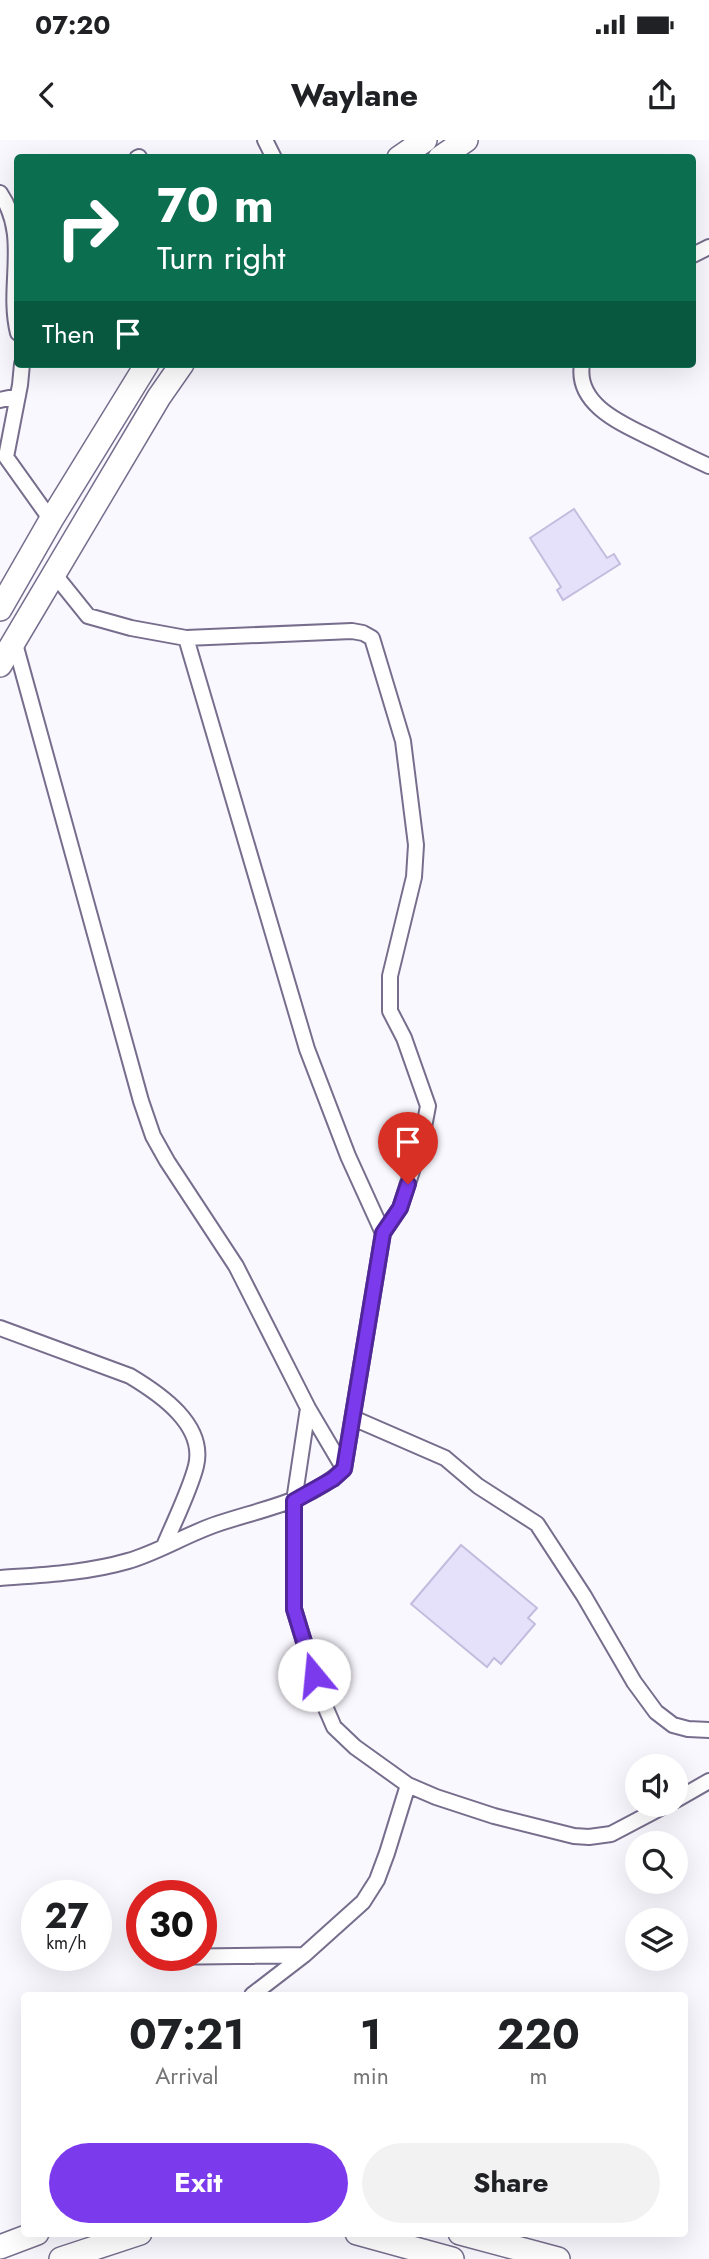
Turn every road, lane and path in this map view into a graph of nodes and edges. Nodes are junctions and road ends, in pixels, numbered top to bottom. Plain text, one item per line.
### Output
1 (425, 140) edge
2 (466, 140) edge
3 (405, 154) edge
4 (446, 154) edge
5 (8, 199) edge
6 (14, 222) edge
7 (14, 270) edge
8 (6, 316) edge
9 (22, 368) edge
10 (145, 368) edge
11 (179, 368) edge
12 (582, 368) edge
13 (18, 396) junction
14 (0, 400) edge
15 (3, 458) edge
16 (709, 466) edge
17 (51, 520) junction
18 (55, 575) junction
19 (0, 609) edge
20 (186, 638) junction
21 (14, 640) junction
22 (0, 665) edge
23 (383, 1233) junction
24 (0, 1328) edge
25 (308, 1408) junction
26 (353, 1418) junction
27 (344, 1469) junction
28 (294, 1501) junction
29 (164, 1546) junction
30 (0, 1578) edge
31 (709, 1730) edge
32 (709, 1781) edge
33 (408, 1785) junction
34 (688, 1793) edge
35 (643, 1817) edge
36 (303, 1955) junction
37 (217, 1956) edge
38 (256, 1992) edge
39 (26, 2237) edge
40 (128, 2237) edge
41 (372, 2237) edge
42 (475, 2237) edge
43 (0, 2247) edge
44 (61, 2259) edge
45 (452, 2259) edge
46 (558, 2259) edge

1 - 3 main road
2 - 4 main road
5 - 6 street
7 - 8 street
9 - 13 street
10 - 17 main road
11 - 18 main road
12 - 16 street
13 - 14 street
13 - 15 street
15 - 17 street
17 - 19 main road
18 - 20 street
18 - 21 main road
20 - 23 street
20 - 23 street
21 - 22 main road
21 - 25 street
23 - 26 street
24 - 29 street
25 - 27 street
25 - 28 street
26 - 27 street
26 - 31 street
27 - 28 street
28 - 29 street
28 - 33 street
29 - 30 street
32 - 34 street
33 - 35 street
33 - 36 street
36 - 37 street
36 - 38 street
39 - 43 main road
40 - 44 main road
41 - 45 main road
42 - 46 main road

